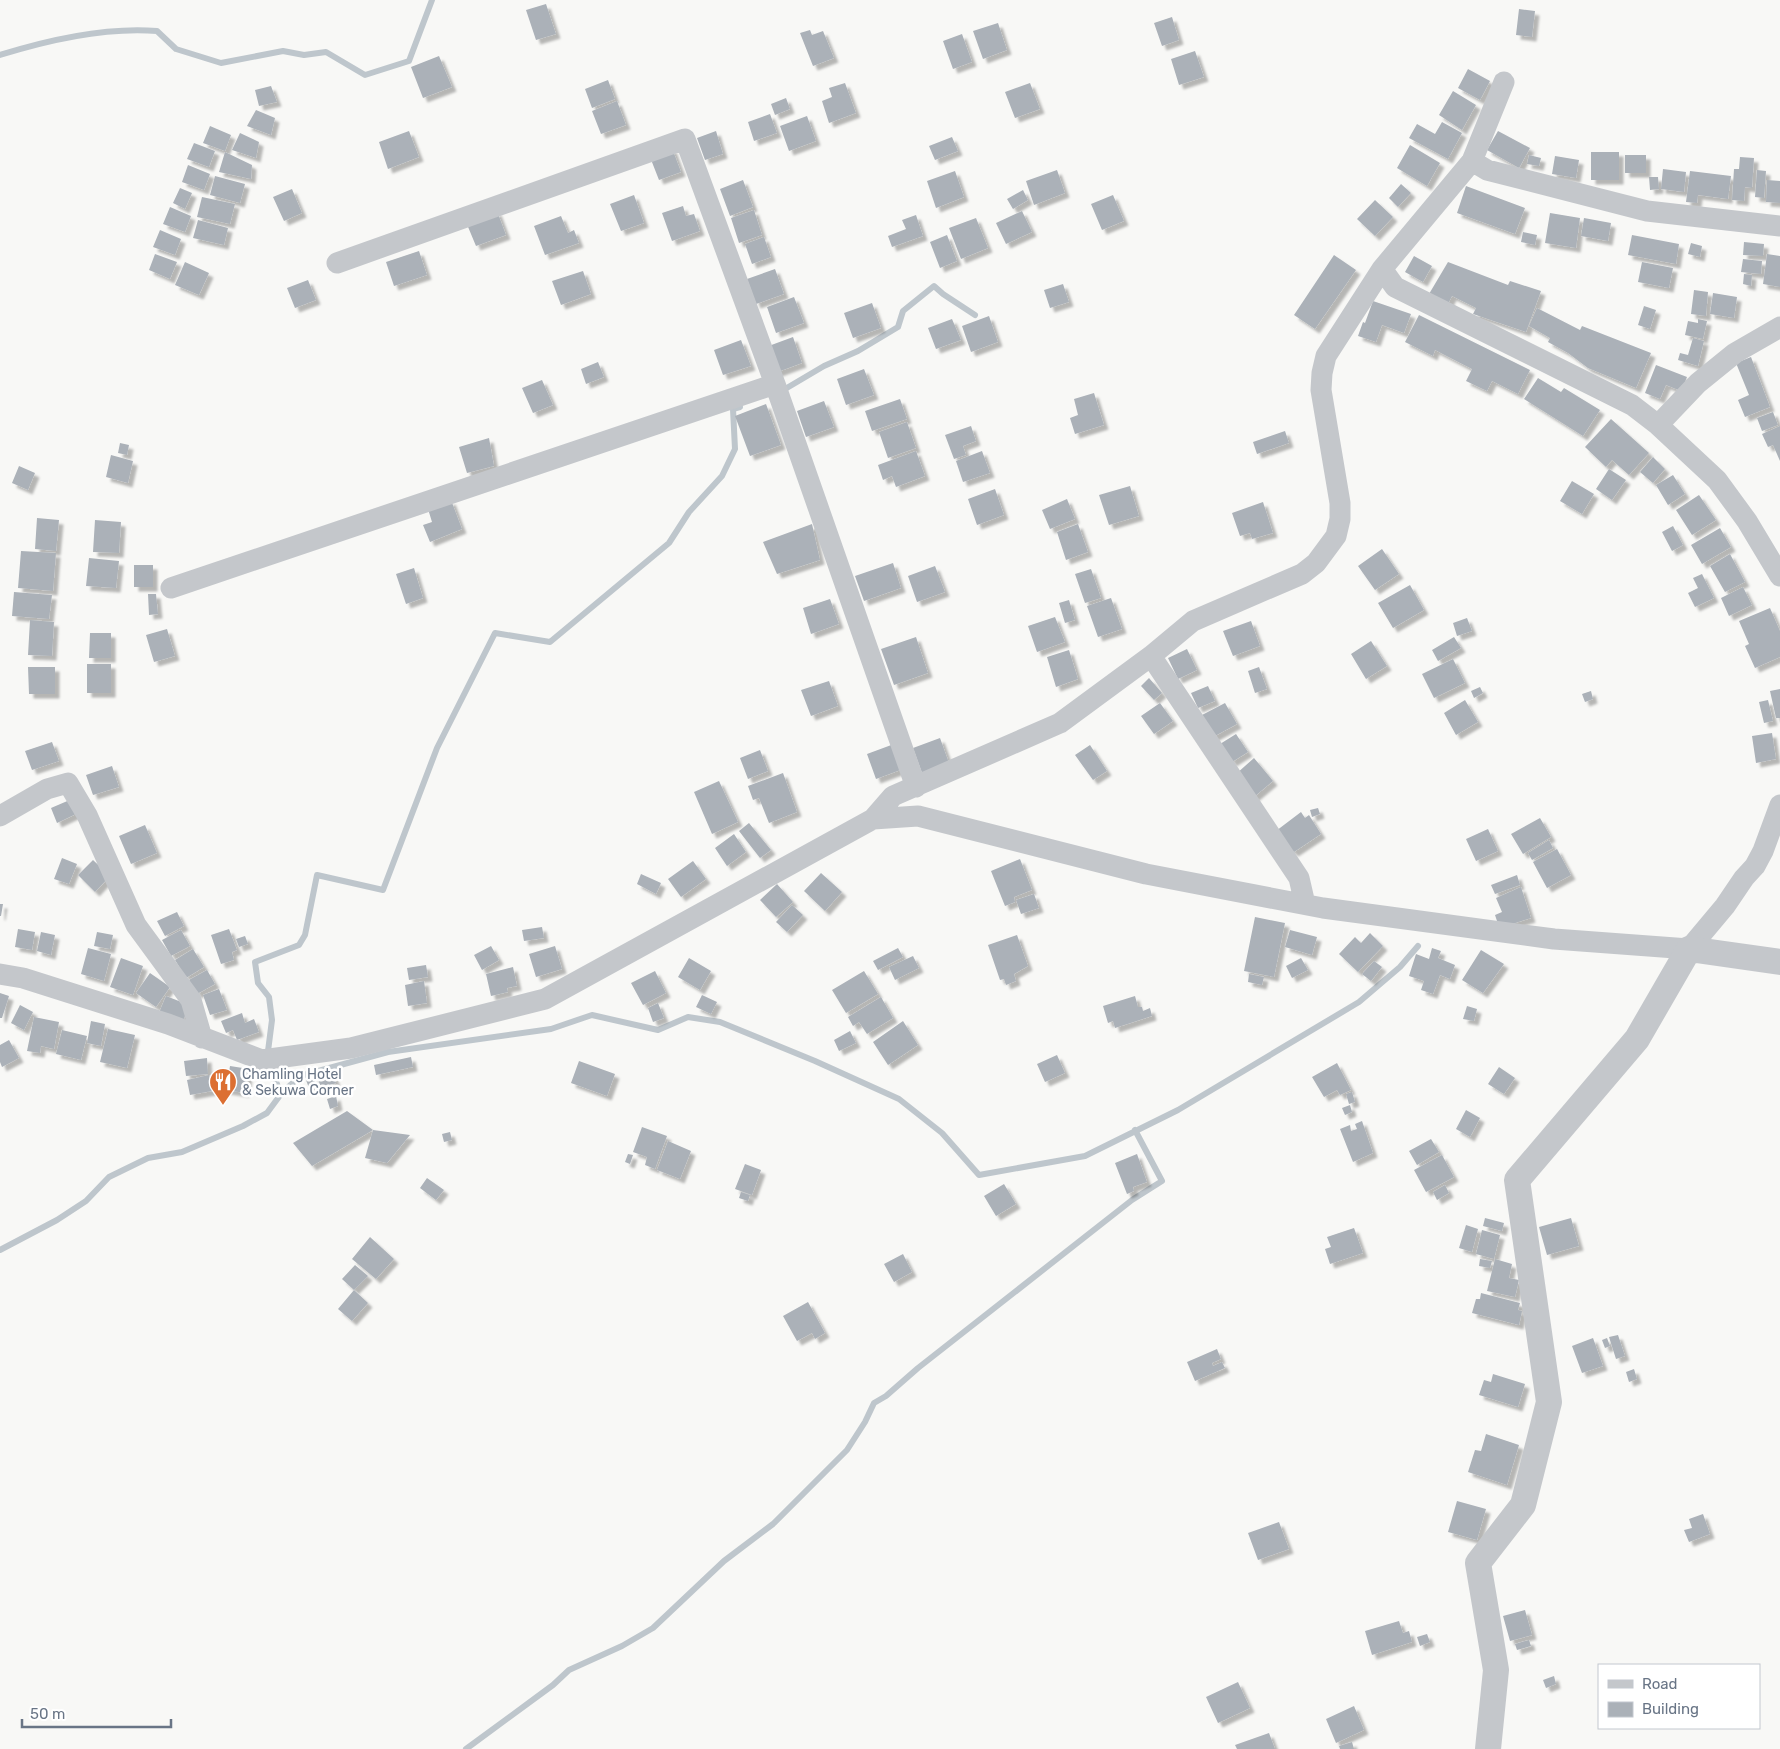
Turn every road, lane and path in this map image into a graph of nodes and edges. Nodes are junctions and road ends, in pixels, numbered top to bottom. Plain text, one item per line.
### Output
1 (1504, 82) dead end
2 (1472, 161) junction
3 (1780, 226) edge
4 (337, 263) dead end
5 (1382, 269) junction
6 (1780, 327) edge
7 (775, 384) junction
8 (1658, 425) junction
9 (1780, 576) edge
10 (171, 588) dead end
11 (1151, 656) junction
12 (916, 787) junction
13 (1780, 805) edge
14 (0, 816) edge
15 (873, 819) junction
16 (1305, 904) junction
17 (1688, 949) junction
18 (1780, 962) edge
19 (0, 974) edge
20 (202, 1038) junction
21 (1488, 1749) edge

1 - 2 street
2 - 3 street
2 - 5 street
4 - 7 street
5 - 8 street
5 - 11 street
6 - 8 street
7 - 10 street
7 - 12 street
8 - 9 street
11 - 12 street
11 - 16 street
12 - 15 street
13 - 17 street
14 - 20 street
15 - 16 street
15 - 20 street
16 - 17 street
17 - 18 street
17 - 21 street
19 - 20 street

